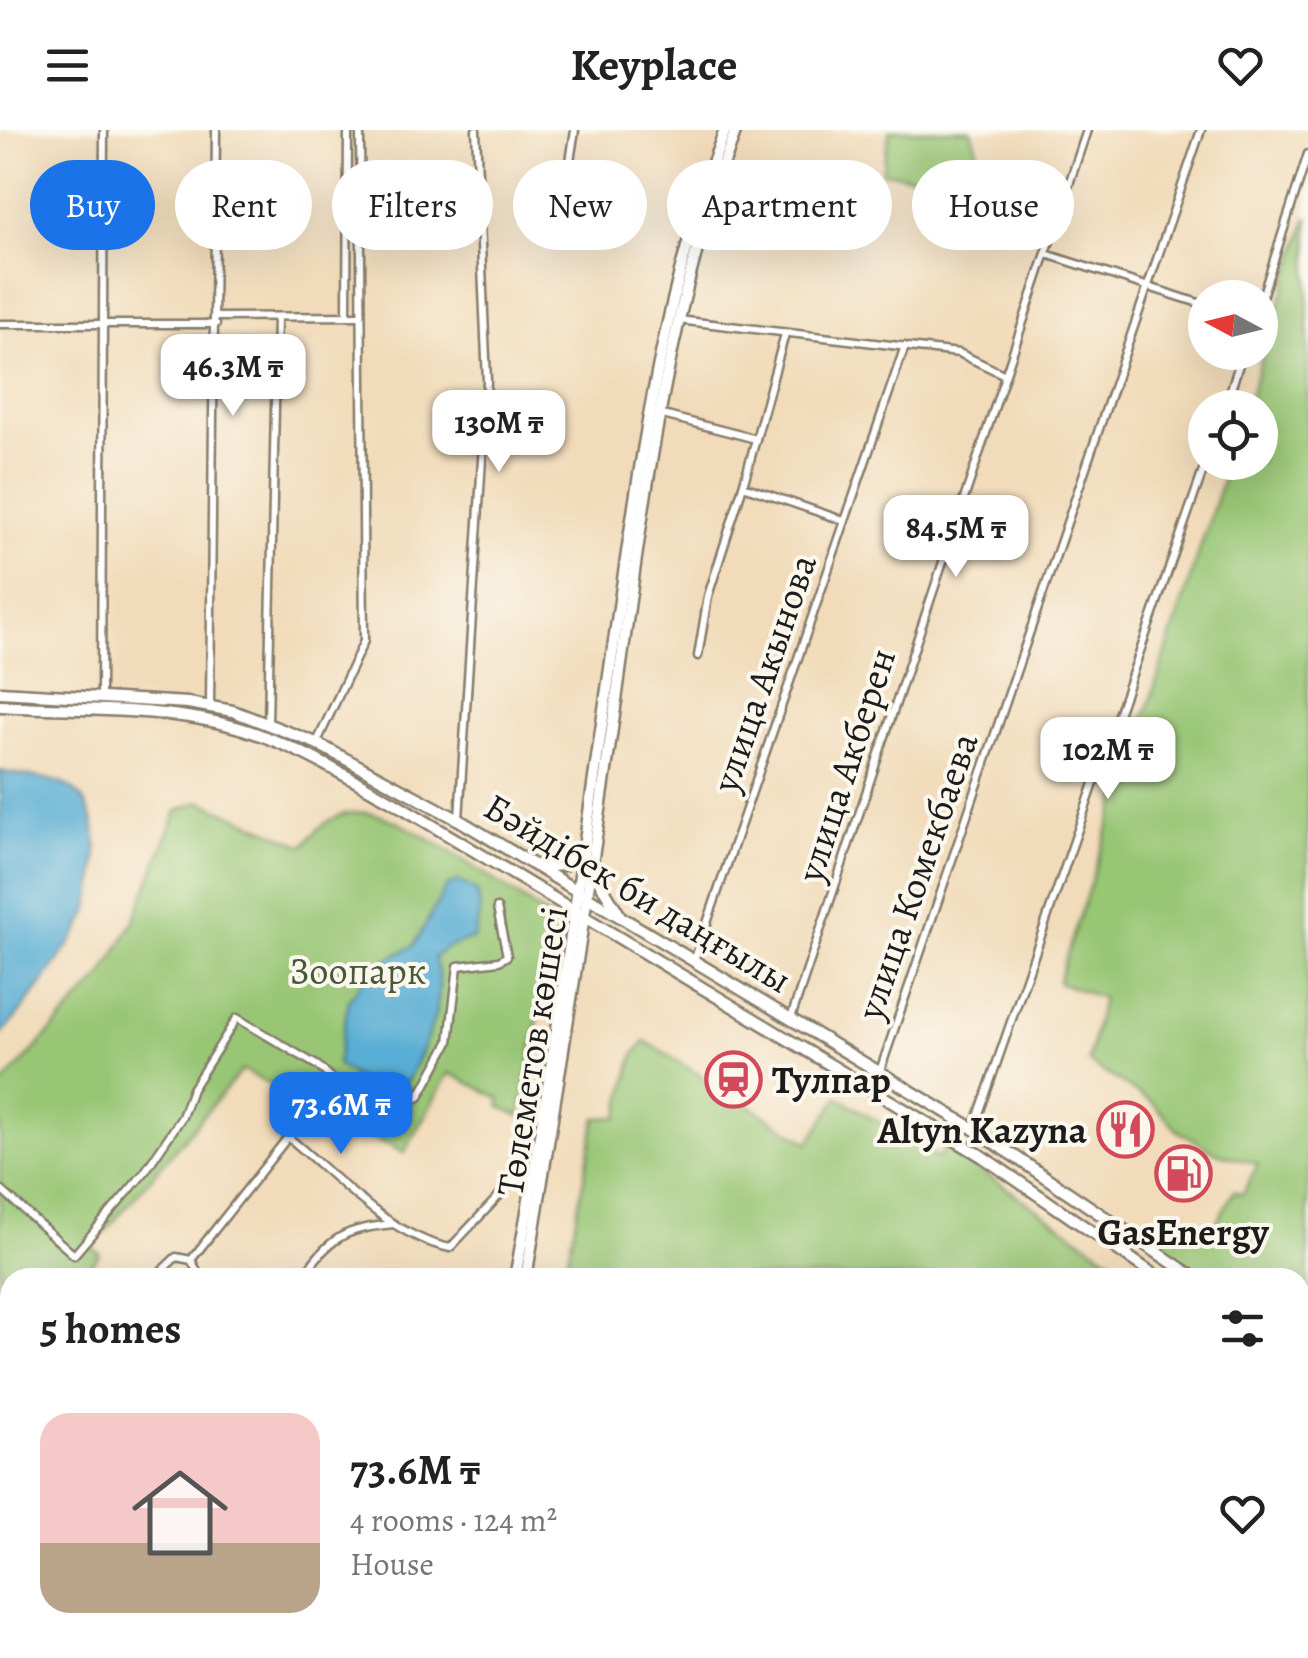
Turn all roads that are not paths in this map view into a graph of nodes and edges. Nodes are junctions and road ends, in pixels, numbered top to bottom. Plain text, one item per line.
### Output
1 (104, 130) edge
2 (216, 130) edge
3 (348, 130) edge
4 (360, 130) edge
5 (476, 130) edge
6 (574, 130) edge
7 (725, 130) edge
8 (736, 130) edge
9 (1087, 130) edge
10 (1201, 130) edge
11 (1308, 154) edge
12 (570, 160) edge
13 (1046, 254) junction
14 (1267, 280) edge
15 (1148, 286) junction
16 (1188, 299) edge
17 (346, 316) junction
18 (361, 316) junction
19 (277, 317) junction
20 (677, 320) junction
21 (216, 321) junction
22 (0, 324) edge
23 (101, 326) junction
24 (785, 334) junction
25 (905, 346) junction
26 (1005, 375) junction
27 (658, 414) junction
28 (756, 439) junction
29 (1200, 480) edge
30 (743, 486) junction
31 (845, 520) junction
32 (698, 656) dead end
33 (0, 692) edge
34 (101, 696) junction
35 (0, 706) edge
36 (210, 708) junction
37 (268, 723) junction
38 (316, 743) junction
39 (459, 820) junction
40 (584, 846) junction
41 (537, 867) junction
42 (592, 869) junction
43 (582, 895) junction
44 (497, 908) dead end
45 (579, 915) junction
46 (622, 919) junction
47 (694, 961) junction
48 (748, 994) junction
49 (740, 1010) junction
50 (790, 1020) junction
51 (880, 1072) junction
52 (974, 1129) junction
53 (535, 1173) junction
54 (0, 1189) edge
55 (395, 1224) junction
56 (191, 1260) junction
57 (162, 1268) edge
58 (195, 1268) edge
59 (310, 1268) edge
60 (517, 1268) edge
61 (527, 1268) edge
62 (1145, 1268) edge
63 (1180, 1268) edge

1 - 23 street
2 - 21 street
3 - 17 street
4 - 18 street
5 - 39 street
6 - 12 street
7 - 40 main road, Төлеметов көшесі
8 - 20 main road, Төлеметов көшесі
9 - 13 street, улица Акберен
10 - 15 street, улица Комекбаева
11 - 14 street
13 - 15 street
13 - 26 street, улица Акберен
15 - 16 street
15 - 51 street, улица Комекбаева
17 - 18 street
17 - 19 street
18 - 38 street
19 - 21 street
19 - 37 street
20 - 24 street
20 - 27 main road, Төлеметов көшесі
21 - 23 street
21 - 36 street
22 - 23 street
23 - 34 street
24 - 25 street
24 - 28 street
25 - 26 street
25 - 31 street, улица Акынова
26 - 50 street, улица Акберен
27 - 28 street
27 - 42 main road, Төлеметов көшесі
28 - 30 street
29 - 52 street
30 - 31 street
30 - 32 street
31 - 47 street, улица Акынова
33 - 34 main road, Бәйдібек би даңғылы
34 - 36 main road, Бәйдібек би даңғылы
35 - 45 main road, Бәйдібек би даңғылы
36 - 37 main road, Бәйдібек би даңғылы
37 - 38 main road, Бәйдібек би даңғылы
38 - 39 main road, Бәйдібек би даңғылы
39 - 41 main road, Бәйдібек би даңғылы
40 - 41 main road
40 - 43 main road, Төлеметов көшесі
41 - 43 main road, Бәйдібек би даңғылы
42 - 43 main road, Төлеметов көшесі
42 - 46 main road
43 - 45 main road, Төлеметов көшесі
43 - 46 main road, Бәйдібек би даңғылы
44 - 54 street
45 - 49 main road, Бәйдібек би даңғылы
45 - 53 main road, Төлеметов көшесі
45 - 61 main road, Төлеметов көшесі
46 - 47 main road, Бәйдібек би даңғылы
47 - 48 main road, Бәйдібек би даңғылы
48 - 49 main road
48 - 50 main road, Бәйдібек би даңғылы
49 - 62 main road, Бәйдібек би даңғылы
50 - 51 main road, Бәйдібек би даңғылы
51 - 52 main road, Бәйдібек би даңғылы
52 - 63 main road, Бәйдібек би даңғылы
53 - 55 street
53 - 60 main road, Төлеметов көшесі
55 - 56 street
55 - 59 street
56 - 57 street
56 - 58 street

